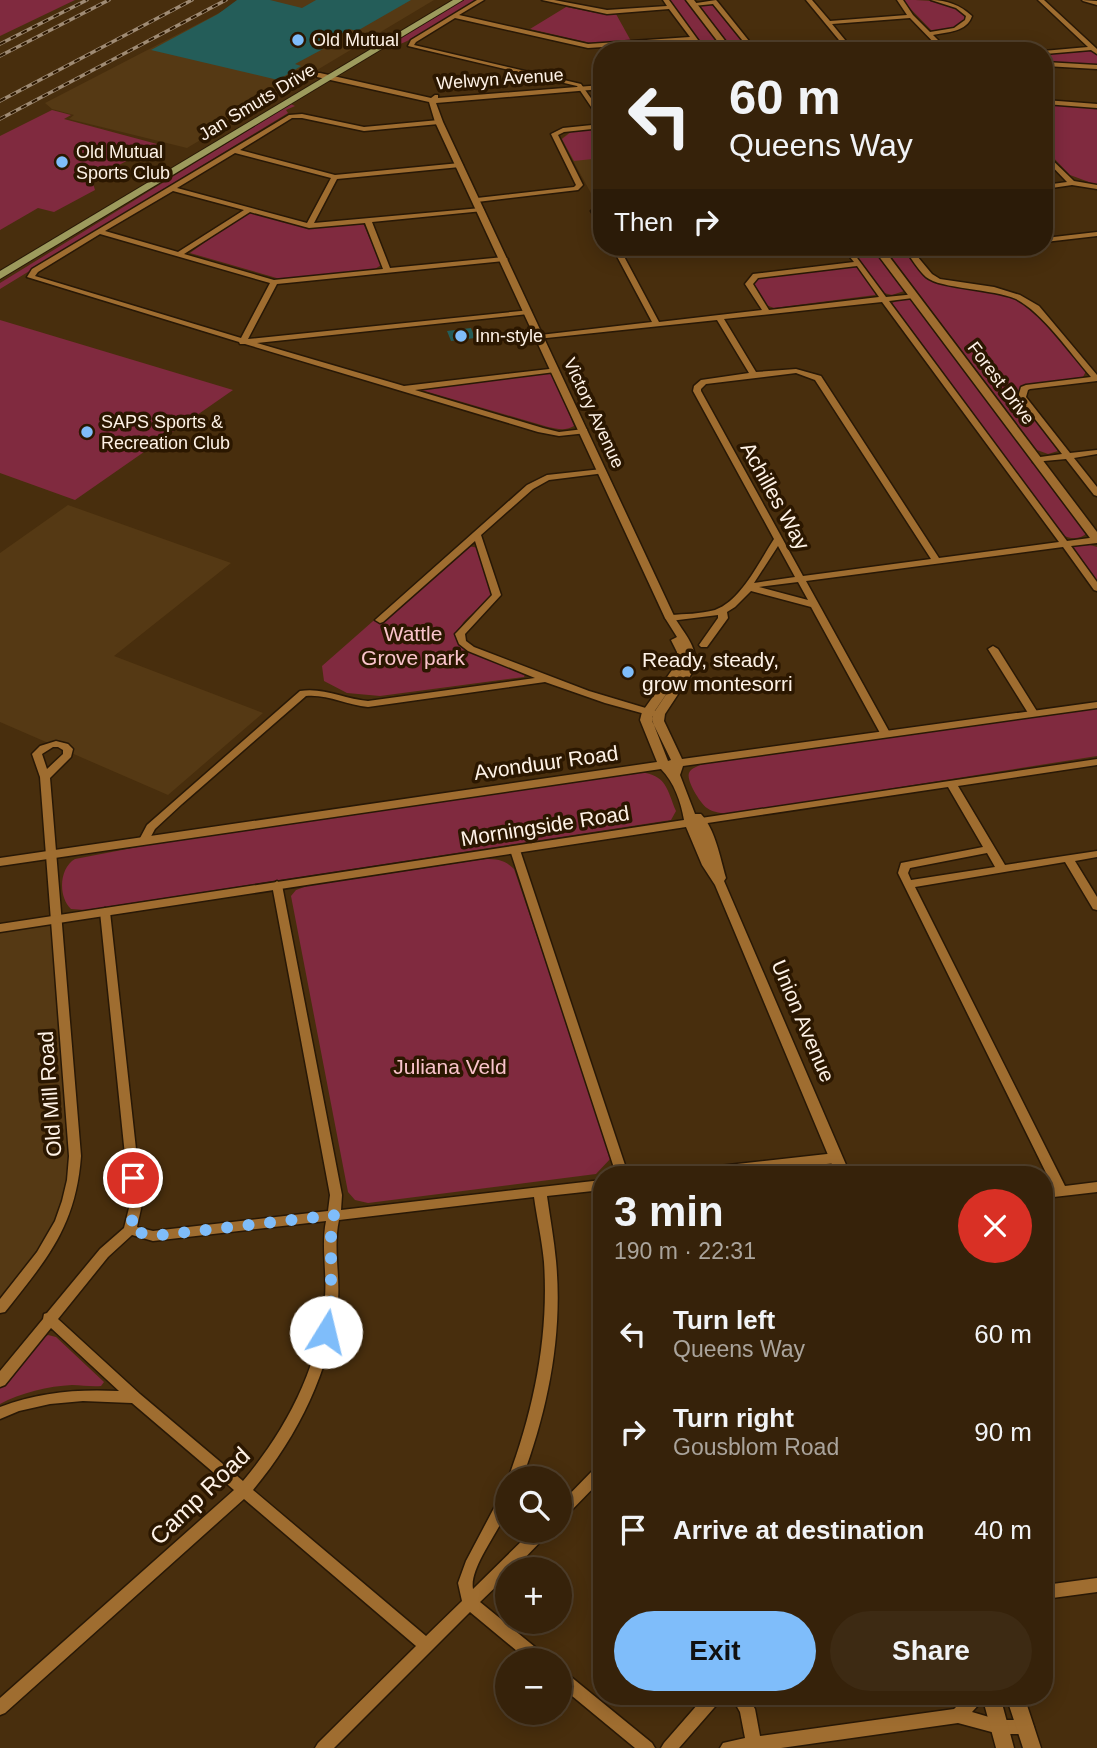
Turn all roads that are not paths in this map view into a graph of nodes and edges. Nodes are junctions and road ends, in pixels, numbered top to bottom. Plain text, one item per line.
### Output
1 (444, 0) edge
2 (459, 0) edge
3 (481, 0) edge
4 (545, 0) edge
5 (666, 0) edge
6 (808, 0) edge
7 (900, 0) edge
8 (934, 0) edge
9 (1041, 0) edge
10 (1085, 0) edge
11 (714, 1) edge
12 (692, 2) edge
13 (1097, 3) edge
14 (671, 7) junction
15 (454, 16) junction
16 (911, 16) junction
17 (829, 23) junction
18 (930, 34) junction
19 (694, 38) junction
20 (641, 42) edge
21 (697, 42) edge
22 (722, 42) edge
23 (747, 42) edge
24 (844, 42) edge
25 (938, 42) edge
26 (593, 46) edge
27 (1095, 50) edge
28 (1053, 52) edge
29 (1053, 64) edge
30 (1097, 67) edge
31 (328, 75) junction
32 (593, 86) edge
33 (581, 87) junction
34 (450, 101) joint
35 (434, 102) junction
36 (1053, 103) edge
37 (593, 105) edge
38 (1097, 106) edge
39 (439, 122) junction
40 (593, 128) edge
41 (233, 150) junction
42 (1053, 163) edge
43 (460, 165) junction
44 (335, 177) junction
45 (1072, 183) junction
46 (1053, 186) edge
47 (1097, 187) edge
48 (171, 188) junction
49 (477, 200) junction
50 (481, 210) junction
51 (247, 211) junction
52 (368, 221) junction
53 (309, 226) junction
54 (100, 232) junction
55 (1097, 234) edge
56 (1053, 239) edge
57 (181, 253) junction
58 (620, 256) edge
59 (853, 256) edge
60 (884, 256) edge
61 (914, 256) edge
62 (503, 258) junction
63 (859, 264) junction
64 (0, 266) edge
65 (387, 270) junction
66 (0, 276) edge
67 (274, 282) junction
68 (913, 296) junction
69 (885, 299) junction
70 (528, 312) junction
71 (766, 312) junction
72 (719, 317) junction
73 (657, 324) junction
74 (540, 337) junction
75 (243, 342) junction
76 (555, 370) junction
77 (754, 376) junction
78 (1096, 379) edge
79 (403, 389) junction
80 (584, 431) junction
81 (1097, 452) edge
82 (1067, 456) junction
83 (1037, 460) junction
84 (602, 471) junction
85 (1097, 493) edge
86 (1078, 515) junction
87 (1097, 523) edge
88 (477, 535) junction
89 (779, 538) junction
90 (1097, 540) edge
91 (1064, 544) junction
92 (936, 561) junction
93 (800, 579) junction
94 (747, 587) junction
95 (1097, 589) edge
96 (815, 605) junction
97 (722, 611) junction
98 (380, 620) dead end
99 (673, 624) junction
100 (704, 645) dead end
101 (993, 649) dead end
102 (545, 679) junction
103 (1097, 705) edge
104 (653, 713) junction
105 (1032, 713) junction
106 (885, 733) junction
107 (1097, 762) edge
108 (664, 765) junction
109 (676, 769) junction
110 (45, 777) dead end
111 (952, 785) junction
112 (695, 822) junction
113 (144, 840) junction
114 (989, 849) junction
115 (515, 850) junction
116 (51, 854) junction
117 (1097, 854) edge
118 (1068, 858) junction
119 (0, 862) edge
120 (1001, 868) junction
121 (908, 884) junction
122 (277, 885) junction
123 (1097, 906) edge
124 (106, 912) junction
125 (55, 919) junction
126 (0, 928) edge
127 (836, 1158) junction
128 (619, 1166) edge
129 (764, 1166) edge
130 (840, 1166) edge
131 (1049, 1166) edge
132 (1053, 1175) edge
133 (593, 1186) edge
134 (1097, 1187) edge
135 (1061, 1191) junction
136 (1053, 1192) edge
137 (540, 1193) junction
138 (334, 1215) junction
139 (130, 1230) junction
140 (0, 1308) edge
141 (49, 1318) junction
142 (0, 1381) edge
143 (135, 1398) junction
144 (0, 1413) edge
145 (519, 1466) edge
146 (593, 1479) edge
147 (245, 1489) junction
148 (572, 1501) edge
149 (495, 1520) edge
150 (530, 1543) edge
151 (1097, 1584) edge
152 (1053, 1591) edge
153 (469, 1602) junction
154 (426, 1646) junction
155 (525, 1648) edge
156 (572, 1687) edge
157 (593, 1704) edge
158 (594, 1705) edge
159 (707, 1705) edge
160 (744, 1705) edge
161 (968, 1705) edge
162 (993, 1705) edge
163 (1018, 1705) edge
164 (0, 1709) edge
165 (958, 1716) junction
166 (999, 1727) junction
167 (1026, 1727) junction
168 (755, 1746) edge
169 (323, 1748) edge
170 (646, 1748) edge
171 (669, 1748) edge
172 (728, 1748) edge
173 (1005, 1748) edge
174 (1032, 1748) edge

1 - 31 main road, Jan Smuts Drive
2 - 31 main road, Jan Smuts Drive
3 - 15 street
4 - 14 street
5 - 14 street
6 - 17 street
7 - 16 street
8 - 18 street
9 - 27 street
10 - 13 street
11 - 12 street
11 - 23 street
12 - 22 main road
14 - 19 street
15 - 26 street
15 - 33 street
16 - 17 street
16 - 18 street
17 - 24 street
18 - 25 street
19 - 20 street
19 - 21 street
27 - 28 street
29 - 30 street
31 - 35 street, Welwyn Avenue
31 - 64 main road, Jan Smuts Drive
31 - 66 main road, Jan Smuts Drive
32 - 33 street, Welwyn Avenue
33 - 34 street, Welwyn Avenue
33 - 35 street, Welwyn Avenue
33 - 37 street
34 - 35 street
35 - 39 street, Victory Avenue
36 - 38 street
39 - 41 street
39 - 43 street, Victory Avenue
40 - 49 street
41 - 44 street
41 - 48 street
42 - 45 street
43 - 44 street
43 - 49 street, Victory Avenue
44 - 53 street
45 - 46 street
45 - 47 street
48 - 51 street
48 - 54 street
49 - 50 street, Victory Avenue
50 - 52 street
50 - 62 street, Victory Avenue
51 - 53 street
51 - 57 street
52 - 53 street
52 - 65 street
54 - 57 street
54 - 75 street
55 - 56 street
57 - 67 street
58 - 73 street
59 - 63 street
60 - 68 main road, Forest Drive
61 - 78 street
62 - 65 street
62 - 70 street, Victory Avenue
63 - 69 street
63 - 71 street
65 - 67 street
67 - 75 street
68 - 69 street
68 - 83 main road, Forest Drive
69 - 71 street
69 - 91 street
70 - 74 street, Victory Avenue
70 - 75 street
71 - 72 street
72 - 73 street
72 - 77 street
73 - 74 street
74 - 76 street, Victory Avenue
75 - 79 street
76 - 79 street
76 - 80 street, Victory Avenue
77 - 89 street, Achilles Way
77 - 92 street
78 - 82 street
79 - 80 street
80 - 84 street, Victory Avenue
81 - 82 street
82 - 83 street
82 - 85 street
83 - 86 main road, Forest Drive
84 - 88 street
84 - 99 street, Victory Avenue
86 - 87 main road
86 - 90 main road, Forest Drive
88 - 98 street
88 - 102 street
89 - 93 street, Achilles Way
89 - 94 street
90 - 91 street
91 - 92 street
91 - 95 street
92 - 93 street
93 - 94 street
93 - 96 street, Achilles Way
94 - 96 street
94 - 97 street
96 - 106 street, Achilles Way
97 - 99 street
97 - 100 street
99 - 104 street, Victory Avenue
101 - 105 street
102 - 104 street
102 - 113 street
103 - 105 street, Avonduur Road
104 - 108 street
104 - 109 street
105 - 106 street, Avonduur Road
106 - 109 street, Avonduur Road
107 - 111 street, Morningside Road
108 - 109 street, Avonduur Road
108 - 113 street, Avonduur Road
109 - 112 street, Union Avenue
110 - 116 street, Old Mill Road
111 - 112 street, Morningside Road
111 - 114 street
112 - 115 street, Morningside Road
112 - 127 street, Union Avenue
113 - 116 street, Avonduur Road
114 - 120 street
114 - 121 street
115 - 122 street, Morningside Road
115 - 128 street
116 - 119 street, Avonduur Road
116 - 125 street, Old Mill Road
117 - 118 street
118 - 120 street
118 - 123 street
120 - 121 street
121 - 131 street
122 - 124 street, Morningside Road
122 - 138 street, Camp Road
124 - 125 street, Morningside Road
124 - 139 street
125 - 126 street, Morningside Road
125 - 140 street, Old Mill Road
127 - 129 street
127 - 130 street, Union Avenue
132 - 135 street
133 - 137 street
134 - 135 street
135 - 136 street
137 - 138 street
137 - 145 street
138 - 139 street
138 - 147 street, Camp Road
139 - 141 street
141 - 142 street
141 - 143 street
143 - 144 street
143 - 147 street
146 - 148 street
147 - 154 street
147 - 164 street, Camp Road
149 - 153 street
150 - 153 street
151 - 152 street
153 - 154 street
153 - 155 street
154 - 169 street
156 - 157 street
158 - 170 street
159 - 171 street
160 - 168 street
161 - 165 street
162 - 166 street
163 - 167 street
165 - 166 street
165 - 168 street
166 - 167 street
166 - 173 street
167 - 174 street
168 - 172 street

